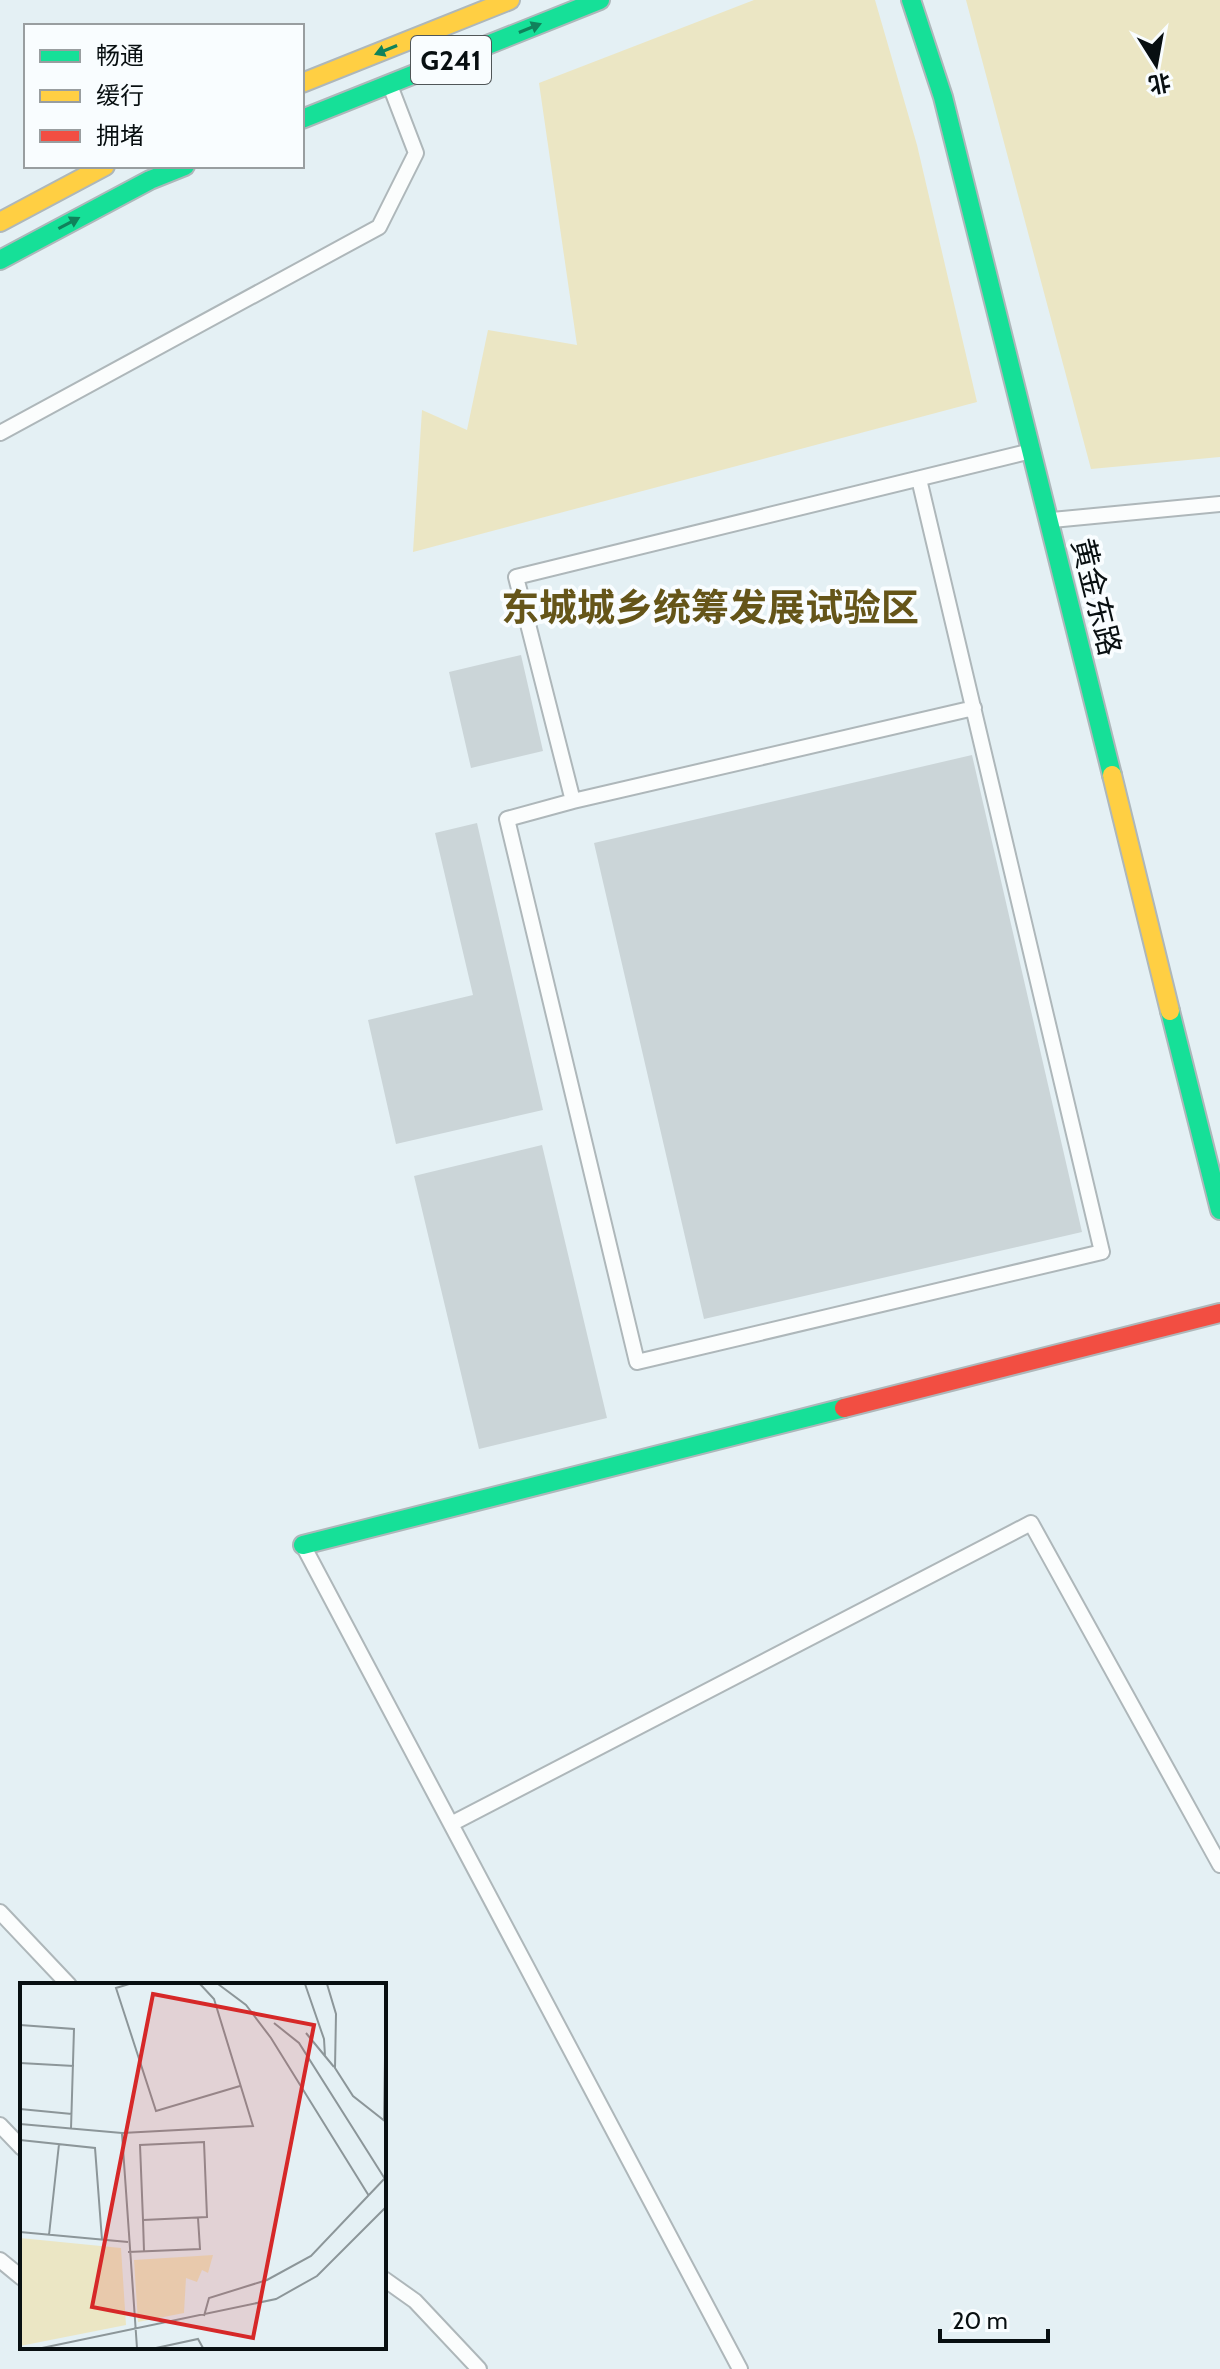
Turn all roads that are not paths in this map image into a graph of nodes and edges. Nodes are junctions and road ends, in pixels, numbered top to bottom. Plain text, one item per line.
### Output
1 (510, 0) edge
2 (600, 0) edge
3 (911, 0) edge
4 (304, 82) edge
5 (389, 84) junction
6 (304, 118) edge
7 (101, 168) edge
8 (180, 168) edge
9 (0, 222) edge
10 (0, 260) edge
11 (0, 433) edge
12 (1031, 451) junction
13 (919, 479) junction
14 (1220, 504) edge
15 (1048, 521) junction
16 (974, 708) junction
17 (573, 801) junction
18 (1220, 1210) edge
19 (1220, 1313) edge
20 (303, 1545) joint
21 (451, 1824) junction
22 (1220, 1865) edge
23 (0, 1912) edge
24 (67, 1983) edge
25 (0, 2125) edge
26 (20, 2146) edge
27 (0, 2260) edge
28 (20, 2276) edge
29 (386, 2280) edge
30 (479, 2369) edge
31 (740, 2369) edge

1 -> 4 main road, G241
5 -> 2 main road, G241
3 - 12 main road, 黄金东路
5 - 6 main road, G241
5 - 11 lane
7 - 9 main road
10 -> 8 main road
12 - 13 lane
12 - 15 main road, 黄金东路
13 - 16 lane
13 - 17 lane
14 - 15 lane
15 - 18 main road, 黄金东路
16 - 17 lane
16 - 17 lane
19 - 20 main road
20 - 21 lane
21 - 22 lane
21 - 31 lane
23 - 24 lane
25 - 26 lane
27 - 28 lane
29 - 30 lane

